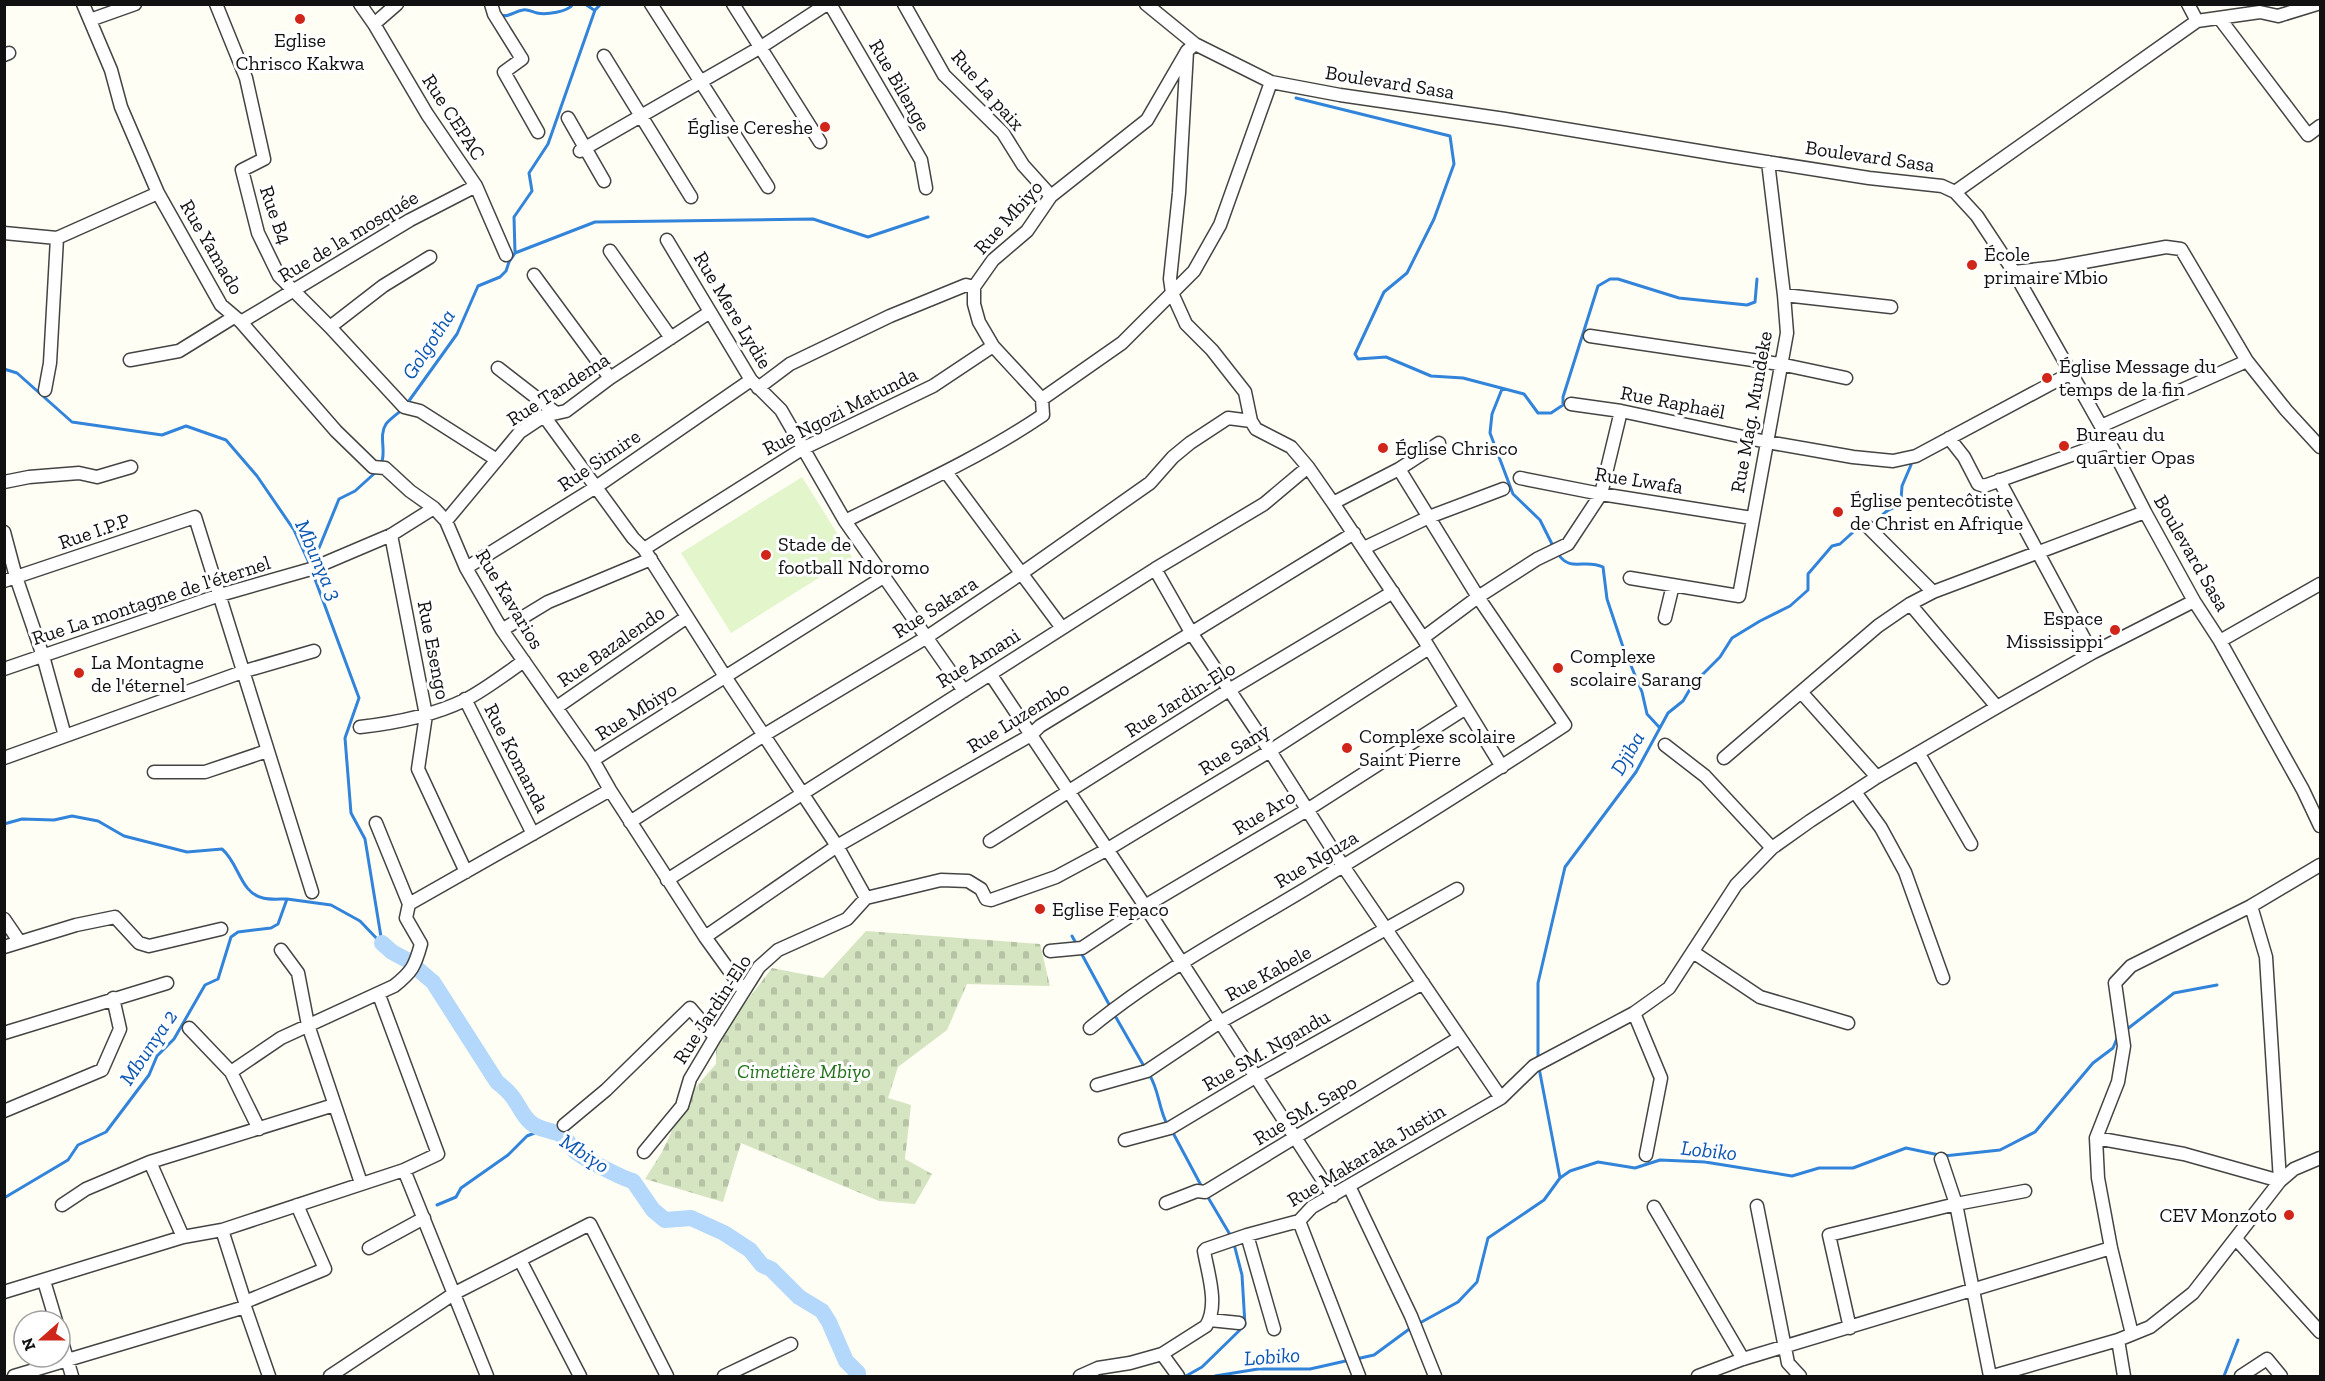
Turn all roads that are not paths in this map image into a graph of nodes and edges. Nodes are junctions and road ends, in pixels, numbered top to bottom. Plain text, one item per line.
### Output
1 (83, 4) edge
2 (135, 4) edge
3 (216, 4) edge
4 (360, 4) edge
5 (397, 4) edge
6 (491, 4) edge
7 (651, 4) edge
8 (733, 4) edge
9 (828, 4) edge
10 (904, 4) edge
11 (1146, 4) edge
12 (2188, 4) edge
13 (2317, 4) edge
14 (2259, 8) edge
15 (2220, 19) junction
16 (90, 20) junction
17 (2197, 21) junction
18 (374, 24) junction
19 (761, 47) junction
20 (1191, 48) junction
21 (604, 56) dead end
22 (701, 82) junction
23 (1270, 82) junction
24 (641, 117) junction
25 (568, 118) dead end
26 (2320, 126) edge
27 (538, 132) dead end
28 (820, 142) dead end
29 (583, 149) junction
30 (1768, 162) junction
31 (604, 181) dead end
32 (476, 186) junction
33 (768, 187) dead end
34 (926, 188) dead end
35 (1955, 192) junction
36 (158, 193) junction
37 (1051, 196) junction
38 (691, 197) dead end
39 (4, 233) edge
40 (57, 238) junction
41 (667, 240) dead end
42 (610, 251) dead end
43 (506, 255) dead end
44 (430, 256) dead end
45 (2014, 272) junction
46 (534, 274) dead end
47 (974, 287) junction
48 (294, 290) junction
49 (1172, 293) junction
50 (1784, 295) junction
51 (1892, 307) dead end
52 (710, 312) junction
53 (237, 319) junction
54 (330, 327) junction
55 (1590, 336) dead end
56 (671, 338) junction
57 (993, 346) junction
58 (130, 360) dead end
59 (2247, 361) junction
60 (1780, 364) junction
61 (498, 368) dead end
62 (2071, 373) junction
63 (610, 378) junction
64 (1846, 378) dead end
65 (755, 384) junction
66 (45, 390) dead end
67 (1042, 399) junction
68 (1571, 404) dead end
69 (1621, 411) junction
70 (550, 415) junction
71 (1251, 421) junction
72 (2101, 426) junction
73 (1949, 438) junction
74 (1767, 442) junction
75 (2108, 442) junction
76 (1439, 443) dead end
77 (2320, 447) edge
78 (801, 449) junction
79 (497, 460) junction
80 (131, 467) dead end
81 (1308, 467) junction
82 (379, 468) joint
83 (1399, 469) junction
84 (946, 472) junction
85 (1520, 477) dead end
86 (1999, 480) junction
87 (4, 482) edge
88 (596, 487) junction
89 (1503, 489) dead end
90 (1601, 494) junction
91 (1334, 503) junction
92 (434, 508) junction
93 (2145, 512) junction
94 (1429, 517) junction
95 (1752, 518) junction
96 (845, 520) junction
97 (446, 521) junction
98 (1868, 527) dead end
99 (4, 532) edge
100 (1354, 533) junction
101 (391, 535) junction
102 (1364, 548) junction
103 (2039, 553) junction
104 (648, 554) junction
105 (466, 568) junction
106 (1155, 569) junction
107 (1022, 573) junction
108 (885, 576) junction
109 (1630, 578) dead end
110 (10, 579) edge
111 (2320, 584) edge
112 (1673, 585) junction
113 (1393, 592) junction
114 (1933, 592) junction
115 (220, 595) junction
116 (1478, 597) junction
117 (2194, 601) junction
118 (1911, 604) junction
119 (687, 617) junction
120 (1665, 618) dead end
121 (1062, 628) junction
122 (502, 630) junction
123 (1192, 634) junction
124 (927, 637) junction
125 (2220, 640) junction
126 (1426, 643) junction
127 (314, 651) dead end
128 (2092, 653) junction
129 (44, 656) junction
130 (524, 661) junction
131 (4, 669) edge
132 (245, 671) junction
133 (991, 675) junction
134 (726, 678) junction
135 (1229, 690) junction
136 (964, 691) junction
137 (1801, 692) junction
138 (465, 699) junction
139 (557, 707) junction
140 (1997, 707) junction
141 (1466, 708) junction
142 (426, 715) junction
143 (360, 727) dead end
144 (764, 735) junction
145 (1031, 735) junction
146 (65, 736) junction
147 (1665, 745) dead end
148 (267, 751) junction
149 (1270, 751) junction
150 (1919, 754) junction
151 (4, 758) edge
152 (1724, 758) dead end
153 (593, 760) junction
154 (1502, 767) junction
155 (154, 772) dead end
156 (1877, 777) junction
157 (610, 790) junction
158 (1070, 791) junction
159 (803, 792) junction
160 (1855, 792) junction
161 (1307, 810) junction
162 (630, 822) junction
163 (376, 823) dead end
164 (2320, 826) edge
165 (533, 834) junction
166 (990, 842) dead end
167 (1971, 844) dead end
168 (837, 846) junction
169 (1108, 849) junction
170 (1772, 849) junction
171 (2320, 865) edge
172 (1343, 866) junction
173 (466, 872) junction
174 (668, 880) junction
175 (1457, 889) dead end
176 (312, 892) dead end
177 (866, 898) junction
178 (410, 904) junction
179 (1145, 906) junction
180 (2251, 906) junction
181 (4, 919) edge
182 (221, 929) dead end
183 (1385, 930) junction
184 (705, 938) junction
185 (20, 942) junction
186 (4, 947) edge
187 (282, 950) dead end
188 (1050, 951) dead end
189 (1694, 952) junction
190 (1182, 963) junction
191 (1943, 978) dead end
192 (167, 983) dead end
193 (1422, 983) junction
194 (744, 991) junction
195 (379, 994) junction
196 (113, 998) junction
197 (1634, 1013) junction
198 (1220, 1022) junction
199 (1848, 1023) dead end
200 (308, 1025) junction
201 (189, 1028) dead end
202 (1090, 1028) dead end
203 (4, 1033) edge
204 (715, 1037) junction
205 (1459, 1038) junction
206 (231, 1072) junction
207 (1256, 1077) junction
208 (1097, 1085) dead end
209 (1501, 1098) junction
210 (334, 1105) junction
211 (4, 1111) edge
212 (564, 1125) dead end
213 (259, 1129) junction
214 (1295, 1138) junction
215 (2096, 1138) junction
216 (1125, 1140) dead end
217 (644, 1152) dead end
218 (1646, 1155) dead end
219 (2320, 1158) edge
220 (1941, 1159) dead end
221 (150, 1162) junction
222 (404, 1170) junction
223 (2280, 1181) junction
224 (360, 1183) junction
225 (1349, 1186) junction
226 (2025, 1191) dead end
227 (1333, 1196) junction
228 (1166, 1203) dead end
229 (297, 1204) junction
230 (1956, 1204) junction
231 (62, 1205) dead end
232 (1757, 1206) dead end
233 (1654, 1208) dead end
234 (424, 1218) junction
235 (1299, 1221) junction
236 (222, 1230) junction
237 (1247, 1234) junction
238 (183, 1237) junction
239 (2236, 1239) junction
240 (369, 1248) dead end
241 (2110, 1248) junction
242 (520, 1260) junction
243 (44, 1281) junction
244 (1972, 1290) junction
245 (4, 1292) edge
246 (454, 1293) junction
247 (245, 1305) junction
248 (52, 1309) edge
249 (1210, 1320) junction
250 (1239, 1323) dead end
251 (1851, 1328) junction
252 (1274, 1329) dead end
253 (2320, 1332) edge
254 (2132, 1334) junction
255 (2118, 1340) junction
256 (790, 1344) dead end
257 (1785, 1347) junction
258 (1162, 1354) junction
259 (1743, 1359) junction
260 (72, 1360) edge
261 (1355, 1367) edge
262 (41, 1369) edge
263 (1106, 1372) edge
264 (337, 1374) edge
265 (1711, 1374) edge
266 (14, 1377) edge
267 (269, 1377) edge
268 (487, 1377) edge
269 (580, 1377) edge
270 (667, 1377) edge
271 (724, 1377) edge
272 (1080, 1377) edge
273 (1178, 1377) edge
274 (1435, 1377) edge
275 (1698, 1377) edge
276 (1800, 1377) edge
277 (1992, 1377) edge
278 (2124, 1377) edge
279 (2241, 1377) edge
280 (2281, 1377) edge

1 - 16 street, Rue Yamado
2 - 16 street
3 - 48 street, Rue B4
4 - 18 street, Rue CEPAC
5 - 18 street
6 - 27 street
7 - 22 street
8 - 19 street
9 - 19 street
9 - 34 street, Rue Bilenge
10 - 37 street, Rue La paix
11 - 20 street, Boulevard Sasa
12 - 17 street
13 - 14 street
14 - 15 street
15 - 17 street
15 - 26 street
16 - 36 street, Rue Yamado
17 - 35 street
18 - 32 street, Rue CEPAC
19 - 22 street
19 - 28 street
20 - 23 street, Boulevard Sasa
20 - 37 street, Rue Mbiyo
20 - 49 street
21 - 24 street
22 - 24 street
22 - 33 street
23 - 30 street, Boulevard Sasa
23 - 49 street
24 - 29 street
24 - 38 street
25 - 29 street
29 - 31 street
30 - 35 street, Boulevard Sasa
30 - 50 street, Rue Mag. Mundeke
32 - 43 street, Rue CEPAC
32 - 48 street, Rue de la mosquée
35 - 45 street, Boulevard Sasa
36 - 40 street
36 - 53 street, Rue Yamado
37 - 47 street, Rue Mbiyo
39 - 40 street
40 - 66 street
41 - 52 street, Rue Mere Lydie
42 - 56 street
44 - 54 street
45 - 59 street
45 - 62 street, Boulevard Sasa
46 - 63 street
47 - 57 street
47 - 65 street, Rue Simire
48 - 53 street, Rue de la mosquée
48 - 54 street, Rue B4
49 - 67 street
49 - 71 street
50 - 51 street
50 - 60 street, Rue Mag. Mundeke
52 - 56 street, Rue Tandema
52 - 65 street, Rue Mere Lydie
53 - 58 street, Rue de la mosquée
53 - 82 street, Rue Yamado
54 - 79 street, Rue B4
55 - 60 street
56 - 63 street, Rue Tandema
57 - 67 street
57 - 78 street, Rue Ngozi Matunda
59 - 72 street
59 - 77 street
60 - 64 street
60 - 74 street, Rue Mag. Mundeke
61 - 70 street
62 - 72 street, Boulevard Sasa
62 - 73 street, Rue Raphaël
63 - 70 street, Rue Tandema
65 - 78 street, Rue Mere Lydie
65 - 88 street, Rue Simire
67 - 84 street
68 - 69 street, Rue Raphaël
69 - 74 street, Rue Raphaël
69 - 90 street, Rue Sany
70 - 79 street, Rue Tandema
70 - 88 street
71 - 81 street
71 - 107 street, Rue Sakara
72 - 75 street, Boulevard Sasa
73 - 74 street, Rue Raphaël
73 - 86 street
74 - 95 street, Rue Mag. Mundeke
75 - 86 street
75 - 93 street, Boulevard Sasa
76 - 83 street
78 - 96 street, Rue Mere Lydie
78 - 104 street, Rue Ngozi Matunda
79 - 97 street, Rue Tandema
80 - 87 street
81 - 91 street
81 - 106 street, Rue Amani
82 - 92 street, Rue Kavarios
83 - 91 street
83 - 94 street
84 - 96 street
84 - 107 street
85 - 90 street, Rue Lwafa
86 - 103 street
88 - 104 street
88 - 105 street, Rue Simire
89 - 94 street
90 - 95 street, Rue Lwafa
90 - 116 street, Rue Sany
91 - 100 street
92 - 97 street, Rue Kavarios
92 - 101 street
93 - 103 street
93 - 117 street, Boulevard Sasa
94 - 102 street
94 - 116 street
95 - 112 street, Rue Mag. Mundeke
96 - 108 street, Rue Mere Lydie
97 - 105 street, Rue Kavarios
98 - 114 street
99 - 110 street
100 - 102 street
100 - 123 street, Rue Luzembo
101 - 115 street, Rue La montagne de l'éternel
101 - 142 street, Rue Esengo
102 - 113 street
103 - 114 street
103 - 128 street
104 - 119 street
104 - 122 street, Rue Ngozi Matunda
105 - 122 street, Rue Kavarios
106 - 121 street, Rue Amani
106 - 123 street
107 - 121 street
107 - 124 street, Rue Sakara
108 - 124 street, Rue Mere Lydie
108 - 134 street, Rue Mbiyo
109 - 112 street
110 - 115 street, Rue I.P.P
110 - 129 street
111 - 125 street
112 - 120 street
113 - 126 street
113 - 135 street, Rue Jardin-Elo
114 - 118 street
115 - 129 street, Rue La montagne de l'éternel
115 - 132 street
116 - 126 street, Rue Sany
116 - 154 street, Rue Nguza
117 - 125 street, Boulevard Sasa
117 - 128 street, Rue Makaraka Justin
118 - 137 street
118 - 140 street
119 - 134 street
119 - 139 street, Rue Bazalendo
121 - 133 street, Rue Amani
122 - 130 street, Rue Kavarios
123 - 135 street
123 - 145 street, Rue Luzembo
124 - 136 street, Rue Mere Lydie
124 - 144 street, Rue Sakara
125 - 164 street, Boulevard Sasa
126 - 141 street
126 - 149 street, Rue Sany
127 - 132 street
128 - 140 street, Rue Makaraka Justin
129 - 131 street, Rue La montagne de l'éternel
129 - 146 street
130 - 138 street
130 - 139 street, Rue Kavarios
132 - 146 street
132 - 148 street
133 - 136 street, Rue Amani
133 - 145 street
134 - 144 street
134 - 153 street, Rue Mbiyo
135 - 149 street
135 - 158 street, Rue Jardin-Elo
136 - 159 street, Rue Amani
137 - 152 street
137 - 156 street
138 - 142 street
138 - 165 street, Rue Komanda
139 - 153 street, Rue Kavarios
140 - 150 street, Rue Makaraka Justin
141 - 154 street
141 - 161 street, Rue Aro
142 - 143 street
142 - 173 street, Rue Esengo
144 - 159 street
144 - 162 street, Rue Sakara
145 - 158 street
145 - 168 street, Rue Luzembo
146 - 151 street
147 - 170 street
148 - 155 street
148 - 176 street
149 - 161 street
149 - 169 street, Rue Sany
150 - 156 street, Rue Makaraka Justin
150 - 167 street
153 - 157 street, Rue Mbiyo
154 - 172 street, Rue Nguza
156 - 160 street, Rue Makaraka Justin
157 - 162 street, Rue Mbiyo
157 - 165 street
158 - 166 street, Rue Jardin-Elo
158 - 169 street
159 - 168 street
159 - 174 street, Rue Amani
160 - 170 street, Rue Makaraka Justin
160 - 191 street
161 - 172 street
161 - 179 street, Rue Aro
162 - 174 street, Rue Mbiyo
163 - 178 street
165 - 173 street
168 - 177 street
168 - 184 street, Rue Luzembo
169 - 177 street, Rue Sany
169 - 179 street
170 - 189 street, Rue Makaraka Justin
171 - 180 street
172 - 183 street
172 - 190 street, Rue Nguza
173 - 178 street
174 - 184 street, Rue Mbiyo
175 - 183 street, Rue Kabele
177 - 194 street, Rue Jardin-Elo
178 - 195 street
179 - 188 street, Rue Aro
179 - 190 street
180 - 215 street
180 - 223 street
181 - 185 street
182 - 185 street
183 - 193 street
183 - 198 street, Rue Kabele
184 - 194 street, Rue Mbiyo
185 - 186 street
187 - 200 street
189 - 197 street, Rue Makaraka Justin
189 - 199 street
190 - 198 street
190 - 202 street, Rue Nguza
192 - 196 street
193 - 205 street
193 - 207 street, Rue SM. Ngandu
194 - 204 street, Rue Jardin-Elo
195 - 200 street
195 - 222 street
196 - 203 street
196 - 211 street
197 - 209 street, Rue Makaraka Justin
197 - 218 street
198 - 207 street
198 - 208 street, Rue Kabele
200 - 206 street
200 - 210 street
201 - 206 street
204 - 212 street
204 - 217 street, Rue Jardin-Elo
205 - 209 street
205 - 214 street, Rue SM. Sapo
206 - 213 street
207 - 214 street
207 - 216 street, Rue SM. Ngandu
209 - 225 street, Rue Makaraka Justin
210 - 213 street
210 - 224 street
213 - 221 street
214 - 227 street
214 - 228 street, Rue SM. Sapo
215 - 223 street
215 - 241 street
219 - 223 street
220 - 230 street
221 - 231 street
221 - 238 street
222 - 224 street
222 - 234 street
223 - 239 street
224 - 229 street
225 - 227 street, Rue Makaraka Justin
225 - 274 street
226 - 230 street
227 - 235 street, Rue Makaraka Justin
229 - 236 street
229 - 247 street
230 - 244 street
230 - 251 street
232 - 257 street
233 - 259 street
234 - 240 street
234 - 246 street
235 - 237 street, Rue Makaraka Justin
235 - 261 street
236 - 238 street
236 - 247 street
237 - 249 street, Rue Makaraka Justin
237 - 252 street
238 - 243 street
239 - 253 street
239 - 254 street
241 - 244 street
241 - 254 street
242 - 246 street
242 - 269 street
242 - 270 street
243 - 245 street
243 - 248 street
244 - 251 street
244 - 277 street
246 - 264 street
246 - 268 street
247 - 260 street
247 - 267 street
249 - 250 street
249 - 258 street
251 - 257 street
254 - 255 street
255 - 277 street
255 - 278 street
256 - 271 street
257 - 259 street
257 - 276 street
258 - 263 street
258 - 273 street
259 - 265 street
262 - 266 street
263 - 272 street
265 - 275 street
279 - 280 street

